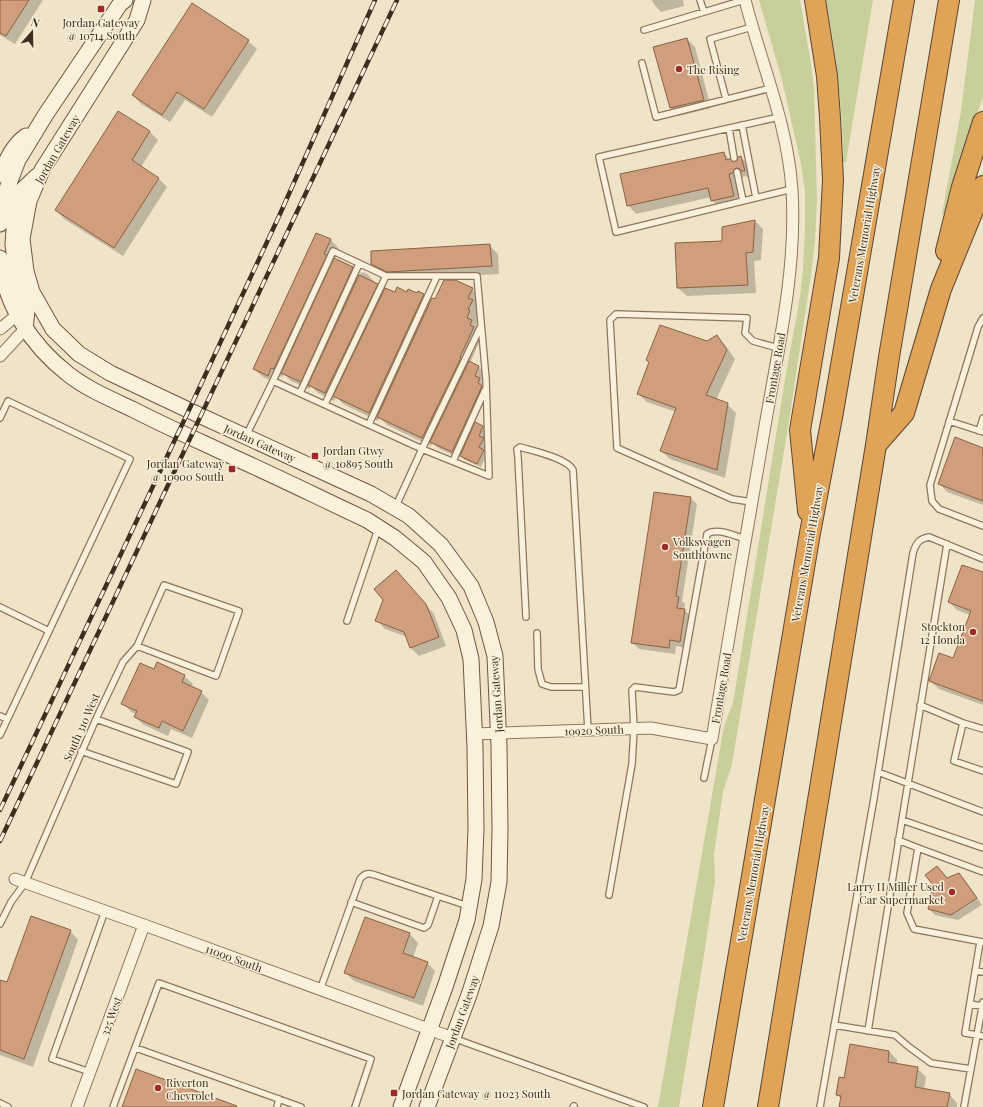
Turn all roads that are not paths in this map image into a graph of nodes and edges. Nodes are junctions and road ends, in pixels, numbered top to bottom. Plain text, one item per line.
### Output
1 (125, 0) edge
2 (143, 0) edge
3 (700, 0) edge
4 (745, 0) edge
5 (815, 0) edge
6 (904, 0) edge
7 (949, 0) edge
8 (704, 12) junction
9 (752, 27) junction
10 (644, 30) dead end
11 (642, 63) dead end
12 (771, 88) junction
13 (726, 99) junction
14 (779, 117) junction
15 (983, 122) edge
16 (742, 125) junction
17 (729, 128) junction
18 (37, 129) junction
19 (734, 158) dead end
20 (42, 170) junction
21 (738, 172) dead end
22 (0, 175) edge
23 (982, 186) edge
24 (792, 189) junction
25 (756, 198) junction
26 (743, 201) junction
27 (0, 224) edge
28 (0, 258) edge
29 (359, 264) junction
30 (386, 276) junction
31 (436, 276) junction
32 (941, 289) junction
33 (983, 318) edge
34 (23, 320) junction
35 (481, 326) junction
36 (0, 329) edge
37 (778, 348) junction
38 (0, 356) edge
39 (102, 368) junction
40 (273, 380) junction
41 (486, 388) junction
42 (300, 393) junction
43 (325, 404) junction
44 (0, 418) edge
45 (983, 418) edge
46 (949, 421) junction
47 (369, 424) junction
48 (981, 432) edge
49 (246, 436) junction
50 (876, 444) junction
51 (422, 449) junction
52 (453, 462) junction
53 (752, 502) junction
54 (395, 508) junction
55 (983, 526) edge
56 (379, 527) junction
57 (810, 533) junction
58 (746, 539) junction
59 (947, 544) junction
60 (983, 559) edge
61 (0, 608) edge
62 (526, 617) dead end
63 (347, 621) dead end
64 (49, 631) junction
65 (537, 633) dead end
66 (138, 646) junction
67 (585, 687) junction
68 (920, 705) junction
69 (0, 716) edge
70 (7, 719) junction
71 (96, 719) junction
72 (963, 723) junction
73 (634, 729) junction
74 (983, 729) edge
75 (588, 730) junction
76 (498, 733) junction
77 (474, 734) junction
78 (0, 735) edge
79 (712, 739) junction
80 (81, 751) junction
81 (983, 771) edge
82 (878, 772) junction
83 (704, 778) dead end
84 (908, 783) junction
85 (983, 812) edge
86 (902, 820) junction
87 (898, 840) junction
88 (918, 848) junction
89 (983, 848) edge
90 (983, 872) edge
91 (20, 881) junction
92 (608, 895) dead end
93 (438, 896) junction
94 (351, 902) junction
95 (469, 906) junction
96 (105, 911) junction
97 (0, 924) edge
98 (144, 925) junction
99 (981, 942) edge
100 (975, 971) junction
101 (983, 972) edge
102 (320, 990) junction
103 (970, 1004) junction
104 (983, 1004) edge
105 (834, 1025) junction
106 (429, 1030) junction
107 (868, 1031) junction
108 (980, 1036) edge
109 (453, 1038) junction
110 (136, 1048) junction
111 (971, 1069) junction
112 (90, 1072) junction
113 (279, 1099) junction
114 (0, 1103) edge
115 (8, 1107) edge
116 (77, 1107) edge
117 (113, 1107) edge
118 (276, 1107) edge
119 (301, 1107) edge
120 (355, 1107) edge
121 (401, 1107) edge
122 (427, 1107) edge
123 (644, 1107) edge
124 (713, 1107) edge
125 (768, 1107) edge
126 (820, 1107) edge
127 (964, 1107) edge

1 - 18 main road
2 - 20 main road, Jordan Gateway
3 - 8 lane
4 - 8 lane
4 - 9 street, Frontage Road
5 - 57 highway
6 - 57 highway, Veterans Memorial Highway
7 - 50 highway
8 - 10 lane
9 - 12 street, Frontage Road
9 - 13 lane
11 - 13 lane
12 - 13 lane
12 - 14 street, Frontage Road
14 - 16 lane
14 - 24 street, Frontage Road
15 - 32 highway
16 - 17 lane
16 - 25 lane
17 - 19 lane
17 - 26 lane
18 - 22 main road
18 - 27 main road
20 - 34 main road
20 - 39 main road, Jordan Gateway
21 - 26 lane
23 - 32 highway
24 - 25 lane
24 - 37 street, Frontage Road
25 - 26 lane
28 - 34 main road, Jordan Gateway
29 - 30 lane
29 - 40 lane
29 - 42 lane
30 - 31 lane
30 - 43 lane
31 - 35 lane
31 - 47 lane
32 - 50 highway
33 - 46 lane
34 - 36 street
34 - 38 street
34 - 39 main road
34 - 56 main road, Jordan Gateway
35 - 41 lane
35 - 51 lane
37 - 53 street, Frontage Road
37 - 53 lane
39 - 49 main road, Jordan Gateway
40 - 42 lane
40 - 49 lane
41 - 52 lane
41 - 52 lane
42 - 43 lane
43 - 47 lane
44 - 64 lane
45 - 48 lane
46 - 48 lane
46 - 55 lane
47 - 51 lane
49 - 54 main road, Jordan Gateway
50 - 125 highway
51 - 52 lane
51 - 54 lane
53 - 58 street, Frontage Road
54 - 76 main road, Jordan Gateway
56 - 63 lane
56 - 77 main road, Jordan Gateway
57 - 124 highway, Veterans Memorial Highway
58 - 73 lane
58 - 79 street, Frontage Road
59 - 60 lane
59 - 68 lane
59 - 82 lane
61 - 64 lane
62 - 67 lane
64 - 70 lane
65 - 67 lane
66 - 66 lane, South 310 West
66 - 71 lane, South 310 West
67 - 75 lane
68 - 72 lane
68 - 84 lane
69 - 70 lane
70 - 78 lane
71 - 80 lane, South 310 West
71 - 80 lane
72 - 74 lane
72 - 81 lane
73 - 75 street, 10920 South
73 - 79 street, 10920 South
73 - 92 lane
75 - 76 street, 10920 South
76 - 77 street, 10920 South
76 - 109 main road, Jordan Gateway
77 - 95 main road, Jordan Gateway
79 - 83 lane
80 - 91 lane, South 310 West
82 - 84 lane
82 - 105 lane
84 - 85 lane
84 - 86 lane
86 - 87 lane
86 - 89 lane
87 - 88 lane
87 - 107 lane
88 - 90 lane
88 - 99 lane
91 - 96 street, 11000 South
91 - 97 lane, South 310 West
93 - 94 lane
93 - 94 lane
93 - 95 lane
94 - 102 lane
95 - 106 main road, Jordan Gateway
96 - 98 street, 11000 South
96 - 112 lane
98 - 102 street, 11000 South
98 - 112 street, 325 West
99 - 100 lane
100 - 101 lane
100 - 103 lane
102 - 106 street, 11000 South
103 - 104 lane
103 - 108 lane
104 - 108 lane
105 - 107 lane
105 - 126 lane
106 - 109 street, 11000 South
106 - 121 main road, Jordan Gateway
107 - 111 lane
108 - 111 lane
109 - 122 main road, Jordan Gateway
109 - 123 lane
110 - 113 lane
110 - 117 lane
110 - 120 lane
111 - 127 lane
112 - 116 street, 325 West
113 - 118 lane
113 - 119 lane
114 - 115 lane

